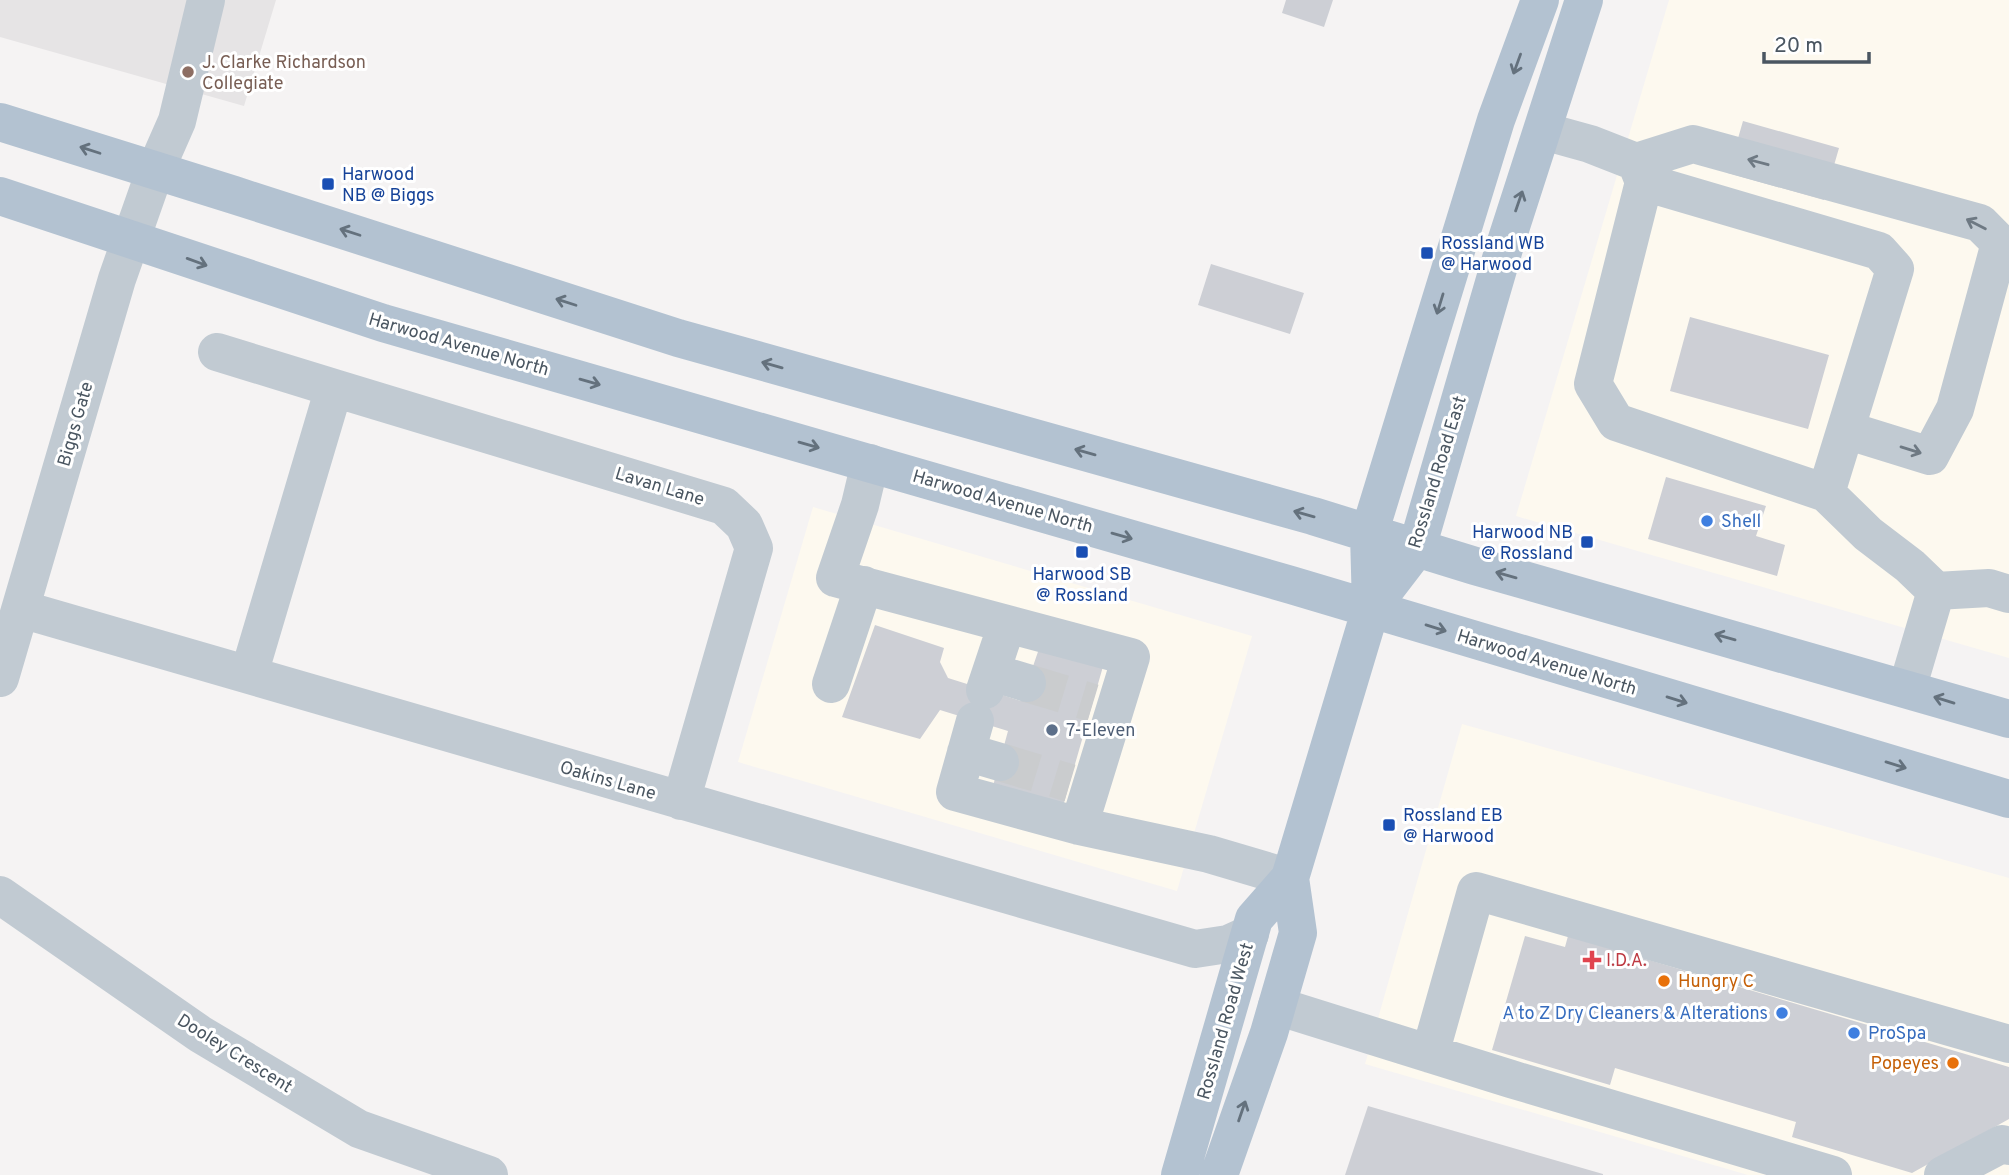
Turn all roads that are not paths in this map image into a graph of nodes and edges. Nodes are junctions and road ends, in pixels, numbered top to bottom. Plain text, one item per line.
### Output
1 (206, 0) edge
2 (1540, 0) edge
3 (1584, 0) edge
4 (0, 122) edge
5 (1543, 131) junction
6 (155, 171) junction
7 (1640, 172) junction
8 (0, 196) edge
9 (132, 239) junction
10 (217, 352) dead end
11 (334, 388) junction
12 (1846, 430) junction
13 (870, 463) junction
14 (1826, 493) junction
15 (1369, 534) junction
16 (1417, 548) junction
17 (864, 585) junction
18 (1936, 591) junction
19 (2009, 593) edge
20 (1371, 608) junction
21 (21, 609) junction
22 (1007, 624) junction
23 (249, 674) junction
24 (0, 678) edge
25 (1027, 683) dead end
26 (831, 684) dead end
27 (1907, 689) junction
28 (984, 719) junction
29 (2009, 719) edge
30 (2009, 799) edge
31 (681, 801) junction
32 (1079, 826) junction
33 (1290, 878) junction
34 (0, 895) edge
35 (1250, 934) junction
36 (1195, 949) junction
37 (1231, 999) junction
38 (1277, 1006) junction
39 (2009, 1044) edge
40 (1430, 1054) junction
41 (2009, 1146) edge
42 (489, 1175) edge
43 (1180, 1175) edge
44 (1219, 1175) edge
45 (1833, 1175) edge
46 (1943, 1175) edge

1 - 6 street, Biggs Gate
2 -> 15 main road
3 - 5 main road, Rossland Road East
6 -> 4 main road
5 - 7 street
16 -> 5 main road, Rossland Road East
6 - 9 street, Biggs Gate
15 -> 6 main road
7 - 12 street
12 -> 7 street
7 - 14 street
8 - 9 main road, Harwood Avenue North
9 -> 13 main road, Harwood Avenue North
9 - 21 street, Biggs Gate
10 - 11 street, Lavan Lane
11 - 23 street
11 - 31 street, Lavan Lane
12 - 14 street
13 - 17 street
13 -> 20 main road, Harwood Avenue North
14 - 18 street
15 - 16 main road
15 - 20 main road
16 - 20 main road, Rossland Road East
27 -> 16 main road
17 - 22 street
17 - 26 street
18 - 19 street
18 - 27 street
20 -> 30 main road, Harwood Avenue North
20 - 33 main road, Rossland Road West
21 - 23 street, Oakins Lane
21 - 24 street, Biggs Gate
22 - 28 street
22 - 32 street
23 - 31 street, Oakins Lane
25 - 28 street
29 -> 27 main road
28 - 32 street
31 - 36 street, Oakins Lane
32 - 33 street
33 - 35 main road, Rossland Road West
33 - 38 main road, Rossland Road West
34 - 42 street, Dooley Crescent
35 - 36 street, Oakins Lane
35 - 37 main road, Rossland Road West
36 - 37 street
37 - 43 main road, Rossland Road West
38 - 40 street
44 -> 38 main road, Rossland Road West
39 - 40 street
40 - 45 street
41 - 46 street

